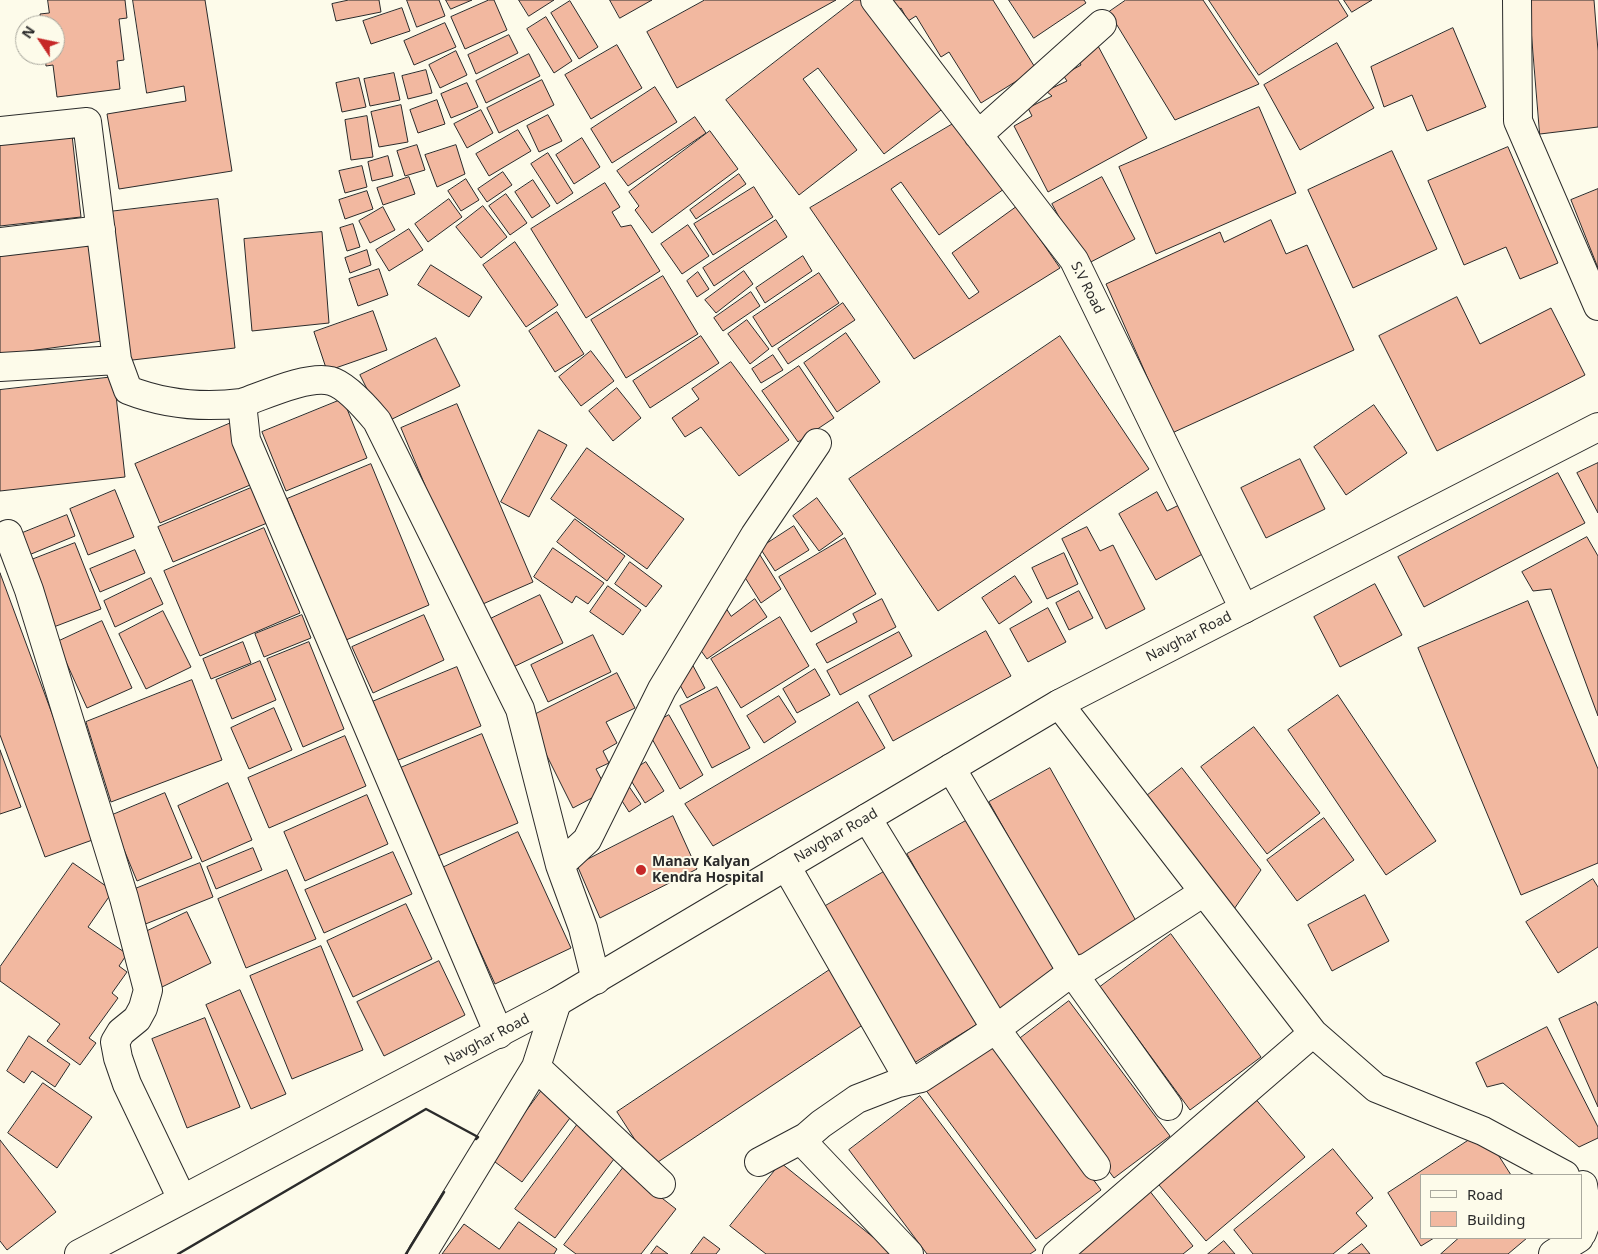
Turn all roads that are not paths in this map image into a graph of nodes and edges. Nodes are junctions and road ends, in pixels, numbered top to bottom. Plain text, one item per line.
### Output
1 (875, 0) edge
2 (1517, 0) edge
3 (1102, 24) dead end
4 (0, 132) edge
5 (978, 135) junction
6 (101, 230) junction
7 (0, 242) edge
8 (1598, 306) edge
9 (117, 360) junction
10 (0, 367) edge
11 (242, 403) junction
12 (1598, 427) edge
13 (817, 442) dead end
14 (8, 534) dead end
15 (1244, 609) junction
16 (1059, 704) junction
17 (951, 768) junction
18 (867, 818) junction
19 (560, 865) junction
20 (786, 866) junction
21 (1204, 892) junction
22 (1072, 972) junction
23 (596, 980) junction
24 (556, 1002) junction
25 (996, 1028) junction
26 (1313, 1033) junction
27 (499, 1034) junction
28 (536, 1067) junction
29 (909, 1080) junction
30 (1168, 1106) dead end
31 (802, 1140) junction
32 (759, 1162) dead end
33 (1096, 1166) dead end
34 (1570, 1174) edge
35 (661, 1184) dead end
36 (1583, 1186) edge
37 (182, 1199) junction
38 (1583, 1230) edge
39 (1577, 1239) edge
40 (79, 1254) edge
41 (422, 1254) edge
42 (909, 1254) edge
43 (1057, 1254) edge
44 (1553, 1254) edge

1 - 5 street, S.V Road
2 - 8 street
3 - 5 street
4 - 6 street
5 - 15 street, S.V Road
6 - 7 street
6 - 9 street
9 - 10 street
9 - 11 street
11 - 19 street
11 - 27 street
12 - 15 street, Navghar Road
13 - 19 street
14 - 37 street
15 - 16 street, Navghar Road
16 - 17 street, Navghar Road
16 - 21 street
17 - 18 street, Navghar Road
17 - 22 street
18 - 20 street, Navghar Road
18 - 25 street
19 - 23 street
20 - 23 street, Navghar Road
20 - 29 street
21 - 22 street
21 - 26 street
22 - 25 street
22 - 30 street
23 - 24 street, Navghar Road
24 - 27 street, Navghar Road
24 - 28 street
25 - 29 street
25 - 33 street
26 - 34 street
26 - 43 street
27 - 37 street, Navghar Road
28 - 35 street
28 - 41 street
29 - 31 street
31 - 32 street
31 - 42 street
36 - 38 street
37 - 40 street, Navghar Road
39 - 44 street

